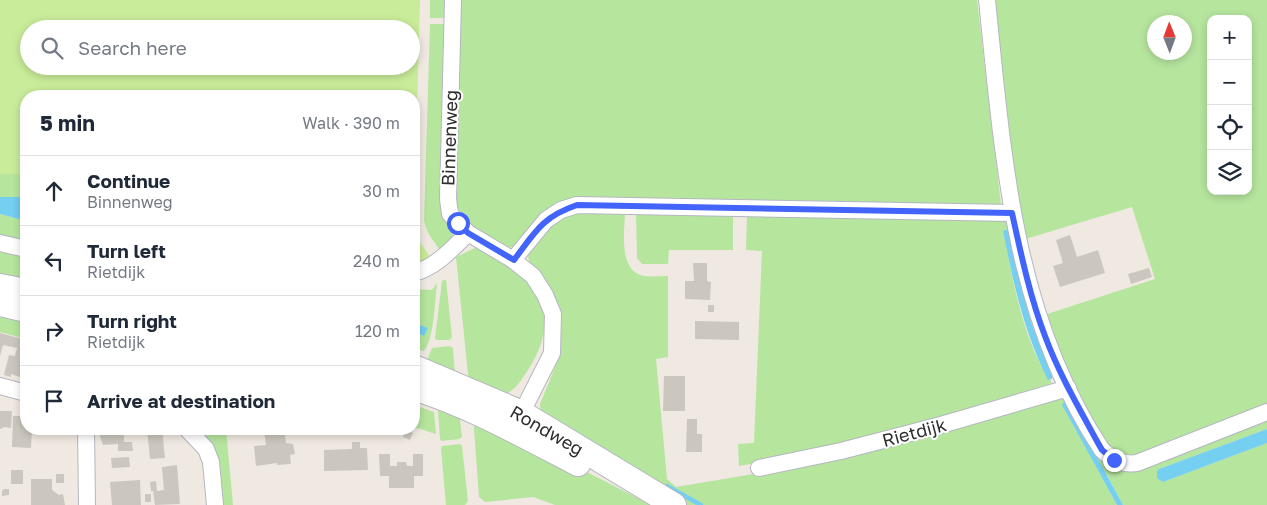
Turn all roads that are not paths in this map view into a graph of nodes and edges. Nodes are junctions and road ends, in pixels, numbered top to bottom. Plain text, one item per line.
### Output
1 (453, 0) edge
2 (987, 0) edge
3 (1012, 213) junction
4 (468, 233) junction
5 (0, 243) edge
6 (20, 248) edge
7 (514, 260) junction
8 (420, 271) edge
9 (0, 286) edge
10 (20, 290) edge
11 (0, 304) edge
12 (20, 309) edge
13 (420, 370) edge
14 (0, 386) edge
15 (1068, 388) junction
16 (420, 390) edge
17 (20, 391) edge
18 (1267, 412) edge
19 (517, 422) junction
20 (86, 435) edge
21 (193, 435) edge
22 (759, 468) dead end
23 (88, 505) edge
24 (215, 505) edge
25 (657, 505) edge
26 (674, 505) edge

1 - 4 street, Binnenweg
2 - 3 street
3 - 7 street
3 - 15 street
4 - 7 street, Binnenweg
4 - 8 street
5 - 6 street
7 - 19 street, Binnenweg
9 - 10 main road
11 - 12 main road
13 - 19 main road, Rondweg
14 - 17 street
15 - 18 street
15 - 22 street, Rietdijk
16 - 19 main road, Rondweg
19 - 25 main road, Rondweg
19 - 26 main road, Rondweg
20 - 23 street
21 - 24 street

